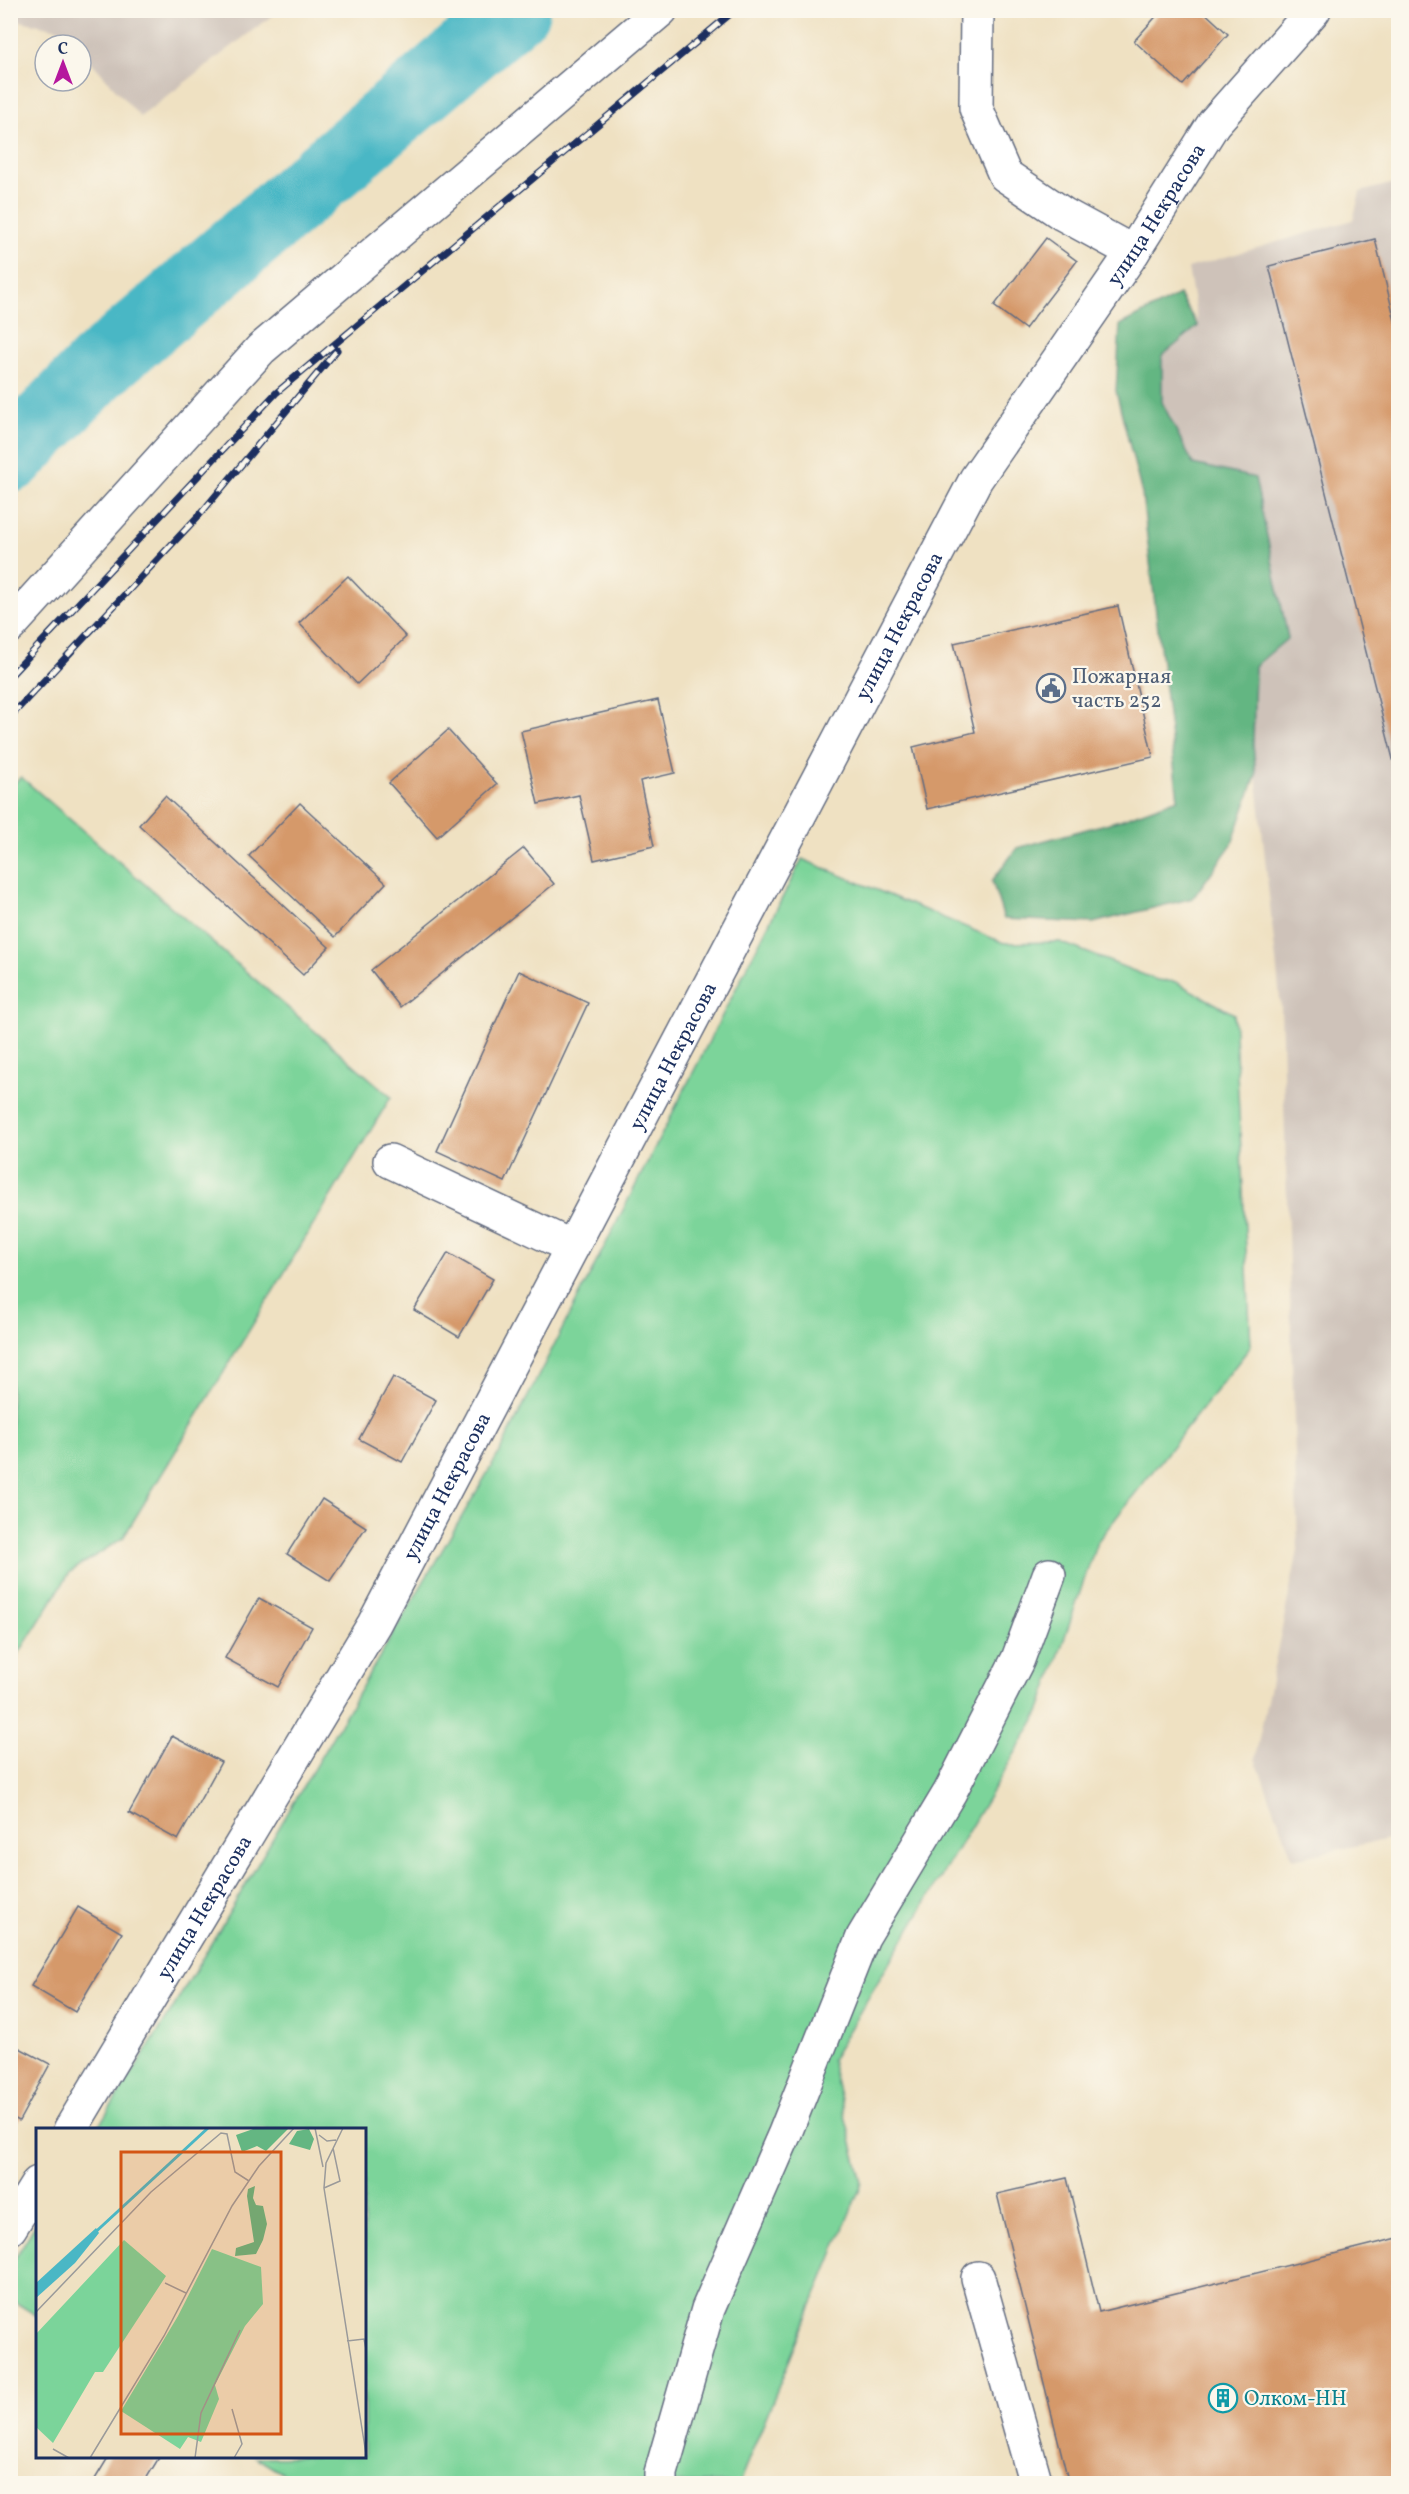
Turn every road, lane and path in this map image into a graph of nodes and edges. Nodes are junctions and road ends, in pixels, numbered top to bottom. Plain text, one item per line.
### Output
1 (661, 10) edge
2 (977, 10) edge
3 (1314, 10) edge
4 (1132, 252) junction
5 (10, 626) edge
6 (390, 1161) dead end
7 (572, 1247) junction
8 (1049, 1575) dead end
9 (71, 2128) edge
10 (36, 2186) edge
11 (10, 2228) edge
12 (978, 2278) dead end
13 (661, 2484) edge
14 (1036, 2484) edge

1 - 5 street
2 - 4 street
3 - 4 street, улица Некрасова
4 - 7 street, улица Некрасова
6 - 7 street
7 - 9 street, улица Некрасова
8 - 13 street
10 - 11 street
12 - 14 street

